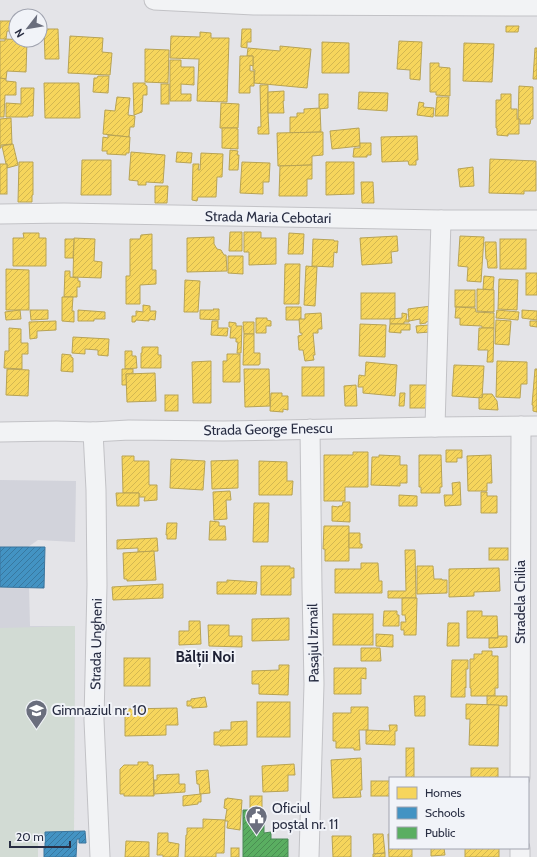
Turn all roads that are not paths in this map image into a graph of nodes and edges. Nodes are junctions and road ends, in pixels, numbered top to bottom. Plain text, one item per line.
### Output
1 (154, 0) edge
2 (537, 6) edge
3 (0, 214) edge
4 (441, 220) junction
5 (537, 220) edge
6 (529, 426) edge
7 (435, 427) junction
8 (310, 429) junction
9 (0, 432) edge
10 (93, 432) junction
11 (520, 777) edge
12 (100, 857) edge
13 (309, 857) edge

1 - 2 street
3 - 4 street, Strada Maria Cebotari
4 - 5 street, Strada Maria Cebotari
4 - 7 street
6 - 7 street, Strada George Enescu
6 - 11 street, Stradela Chilia
7 - 8 street, Strada George Enescu
8 - 10 street, Strada George Enescu
8 - 13 street, Pasajul Izmail
9 - 10 street, Strada George Enescu
10 - 12 street, Strada Ungheni

